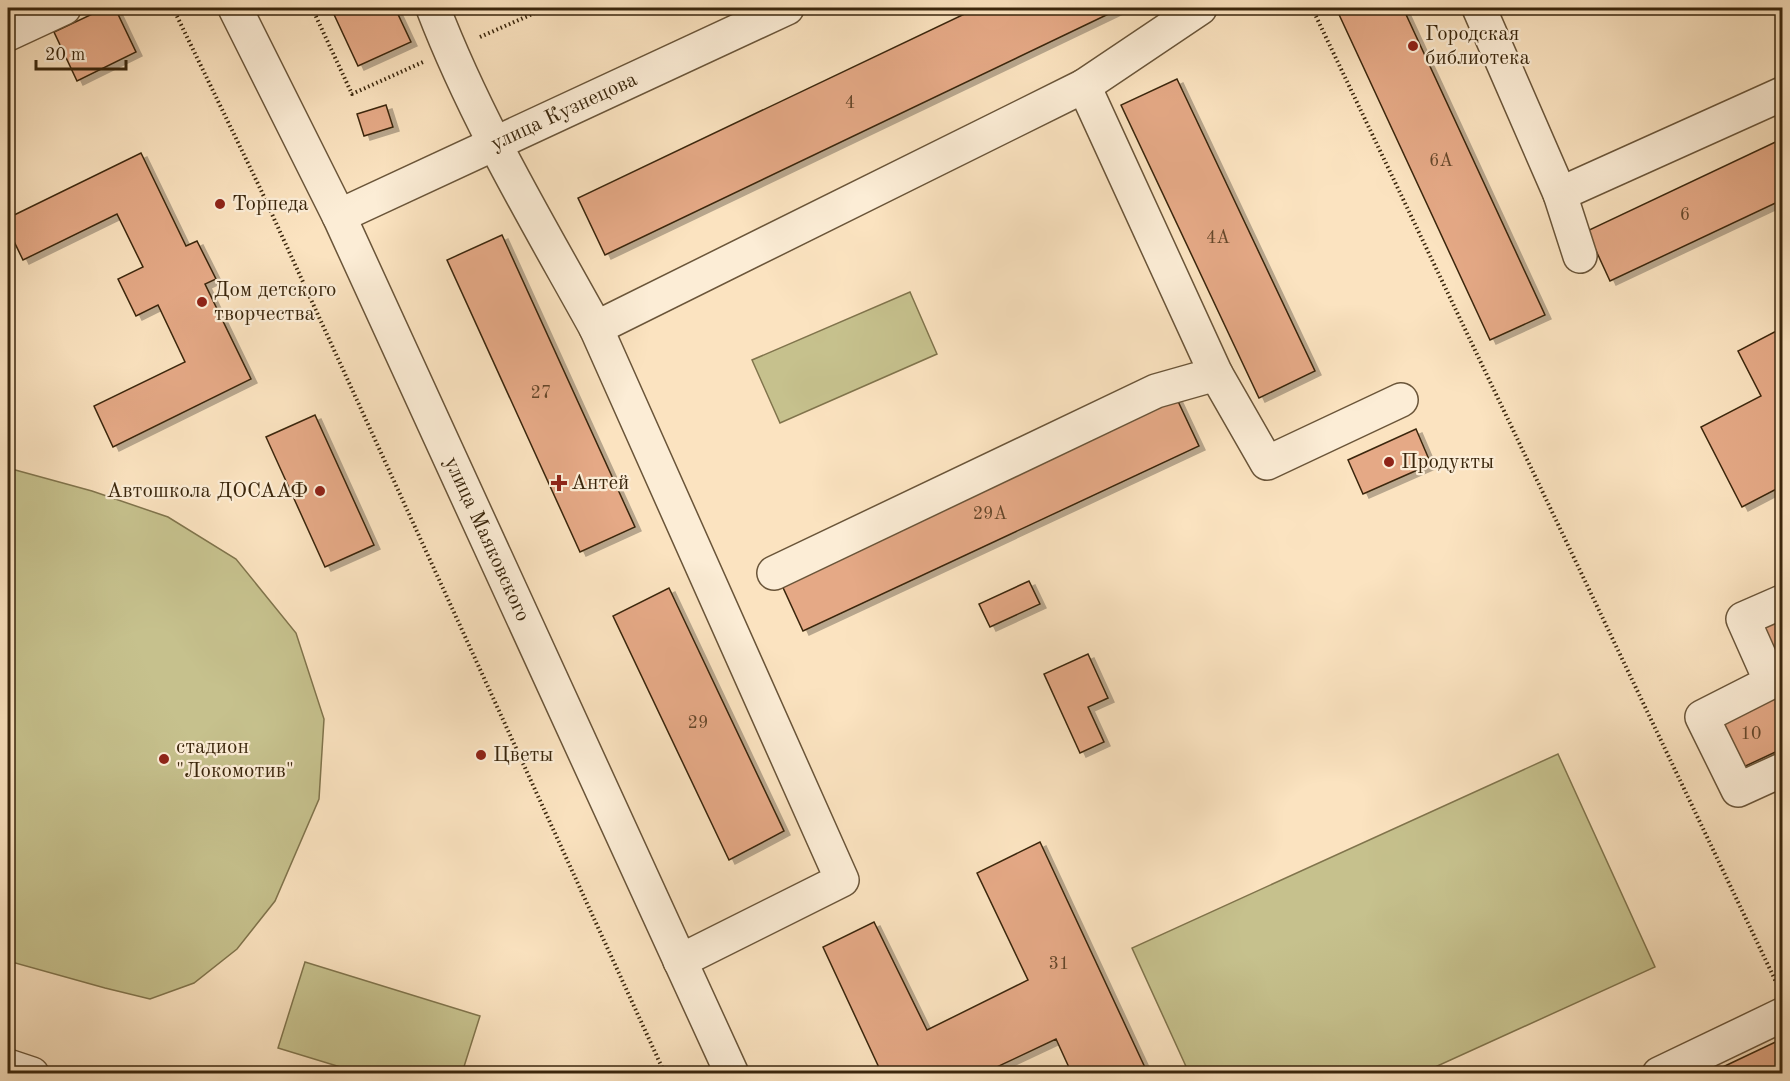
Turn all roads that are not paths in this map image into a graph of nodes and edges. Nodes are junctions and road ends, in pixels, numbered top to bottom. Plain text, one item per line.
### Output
1 (64, 8) edge
2 (235, 8) edge
3 (434, 8) edge
4 (787, 8) edge
5 (1200, 8) edge
6 (1479, 8) edge
7 (8, 34) edge
8 (1084, 86) junction
9 (1782, 94) edge
10 (494, 143) junction
11 (1560, 194) junction
12 (339, 216) junction
13 (1580, 256) dead end
14 (596, 328) junction
15 (1216, 374) junction
16 (1401, 400) dead end
17 (774, 573) dead end
18 (1782, 602) edge
19 (1782, 770) edge
20 (680, 961) junction
21 (1782, 1015) edge
22 (8, 1066) edge
23 (32, 1074) edge
24 (732, 1074) edge
25 (1659, 1074) edge

1 - 7 street
2 - 12 street, улица Маяковского
3 - 10 street
4 - 10 street, улица Кузнецова
5 - 8 street
6 - 11 street
8 - 14 street
8 - 15 street
9 - 11 street
10 - 12 street, улица Кузнецова
10 - 14 street
11 - 13 street
12 - 20 street, улица Маяковского
14 - 20 street
15 - 16 street
15 - 17 street
18 - 19 street
20 - 24 street, улица Маяковского
21 - 25 street
22 - 23 street

